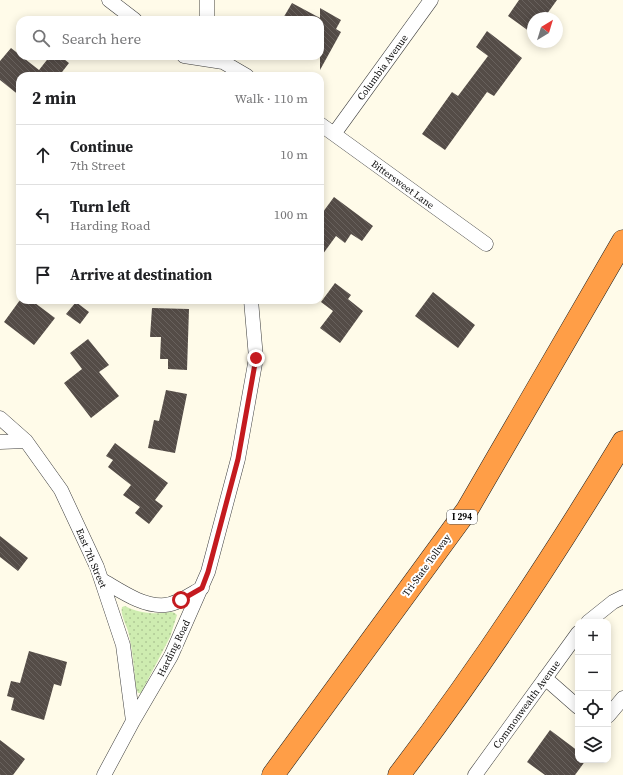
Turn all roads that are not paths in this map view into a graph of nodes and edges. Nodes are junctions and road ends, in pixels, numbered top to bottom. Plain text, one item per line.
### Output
1 (108, 0) edge
2 (207, 0) edge
3 (431, 0) edge
4 (130, 16) edge
5 (207, 16) edge
6 (221, 60) edge
7 (223, 60) edge
8 (226, 72) edge
9 (241, 72) edge
10 (324, 127) edge
11 (334, 134) junction
12 (623, 241) edge
13 (486, 244) dead end
14 (251, 304) edge
15 (0, 418) edge
16 (26, 441) junction
17 (0, 442) edge
18 (623, 442) edge
19 (102, 580) junction
20 (202, 588) junction
21 (623, 597) edge
22 (592, 619) edge
23 (575, 637) edge
24 (545, 678) junction
25 (623, 698) edge
26 (575, 703) edge
27 (611, 712) edge
28 (133, 721) junction
29 (104, 775) edge
30 (273, 775) edge
31 (399, 775) edge
32 (475, 775) edge

1 - 4 street
2 - 5 street
3 - 11 street, Columbia Avenue
6 - 8 street
7 - 9 street
10 - 11 street, Bittersweet Lane
11 - 13 street, Bittersweet Lane
12 - 30 highway, Tri-State Tollway / I 294
14 - 20 street, Harding Road
15 - 16 street, East 7th Street
16 - 17 street
16 - 19 street, East 7th Street
18 - 31 highway
19 - 20 street
19 - 28 street, East 7th Street
20 - 28 street, Harding Road
21 - 22 street
23 - 24 street, Commonwealth Avenue
24 - 26 street
24 - 32 street, Commonwealth Avenue
25 - 27 street
28 - 29 street, Harding Road

